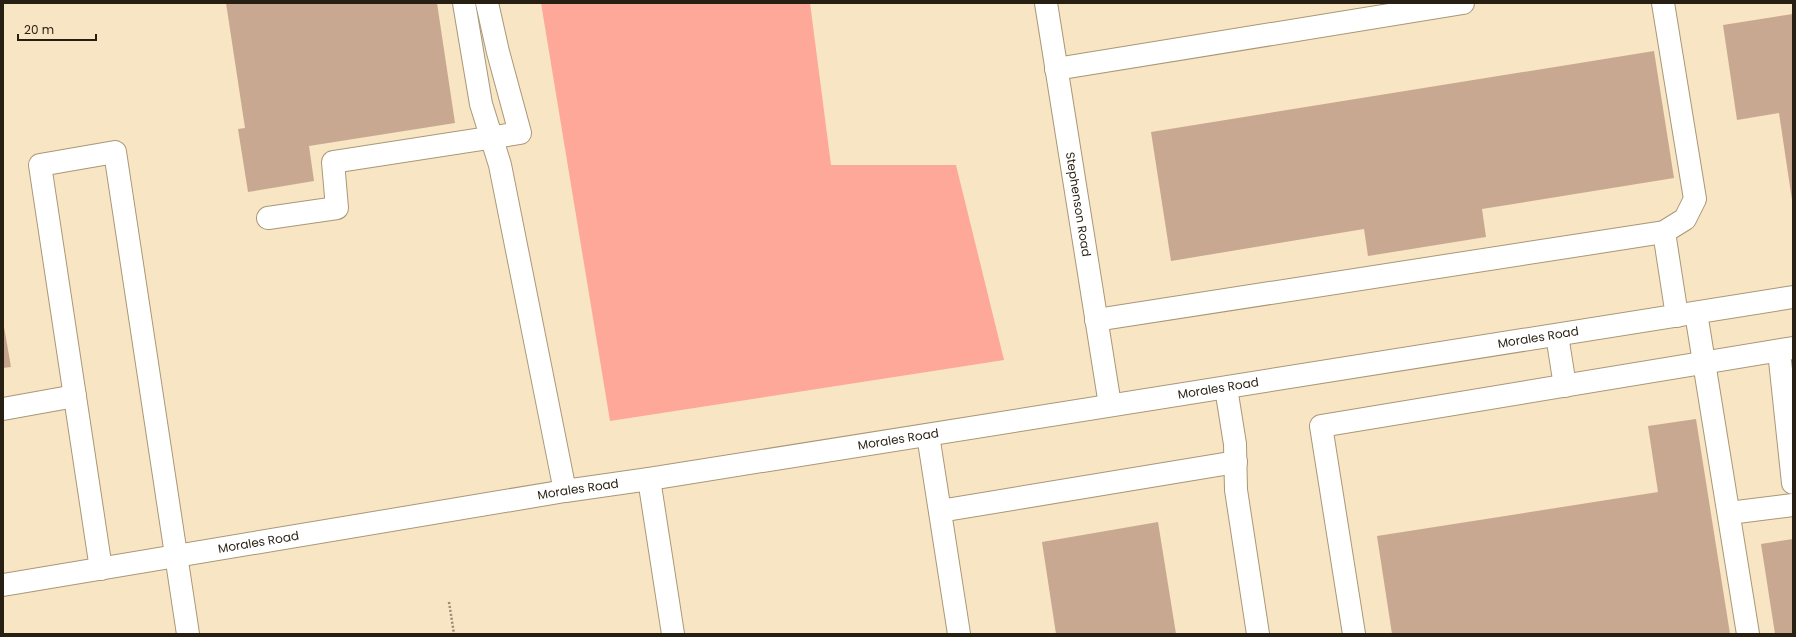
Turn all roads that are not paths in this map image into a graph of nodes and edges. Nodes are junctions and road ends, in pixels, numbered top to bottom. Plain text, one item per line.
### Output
1 (464, 3) edge
2 (487, 3) edge
3 (1046, 3) edge
4 (1464, 3) edge
5 (1663, 3) edge
6 (1056, 69) junction
7 (492, 136) junction
8 (268, 218) dead end
9 (1664, 232) junction
10 (1793, 297) edge
11 (1687, 314) junction
12 (1096, 320) junction
13 (1557, 335) junction
14 (1786, 350) edge
15 (1704, 363) junction
16 (1565, 386) junction
17 (1226, 388) junction
18 (75, 396) junction
19 (1110, 405) junction
20 (3, 409) edge
21 (928, 435) junction
22 (1236, 462) junction
23 (650, 480) junction
24 (1793, 483) edge
25 (565, 491) junction
26 (1793, 505) edge
27 (940, 511) junction
28 (1729, 513) junction
29 (176, 556) junction
30 (101, 569) junction
31 (3, 585) edge
32 (188, 634) edge
33 (673, 634) edge
34 (958, 634) edge
35 (1258, 634) edge
36 (1354, 634) edge
37 (1748, 634) edge

1 - 7 street
2 - 7 street
3 - 6 street, Stephenson Road
4 - 6 street
5 - 9 street
6 - 12 street, Stephenson Road
7 - 8 street
7 - 25 street
9 - 11 street
9 - 12 street
10 - 11 street, Morales Road
11 - 13 street, Morales Road
11 - 15 street
12 - 19 street, Stephenson Road
13 - 16 street
13 - 17 street, Morales Road
14 - 15 street
14 - 24 street
15 - 16 street
15 - 28 street
16 - 36 street
17 - 19 street, Morales Road
17 - 22 street
18 - 20 street
18 - 29 street
18 - 30 street
19 - 21 street, Morales Road
21 - 23 street, Morales Road
21 - 27 street
22 - 27 street
22 - 35 street
23 - 25 street, Morales Road
23 - 33 street
25 - 29 street, Morales Road
26 - 28 street
27 - 34 street
28 - 37 street
29 - 30 street, Morales Road
29 - 32 street
30 - 31 street, Morales Road

